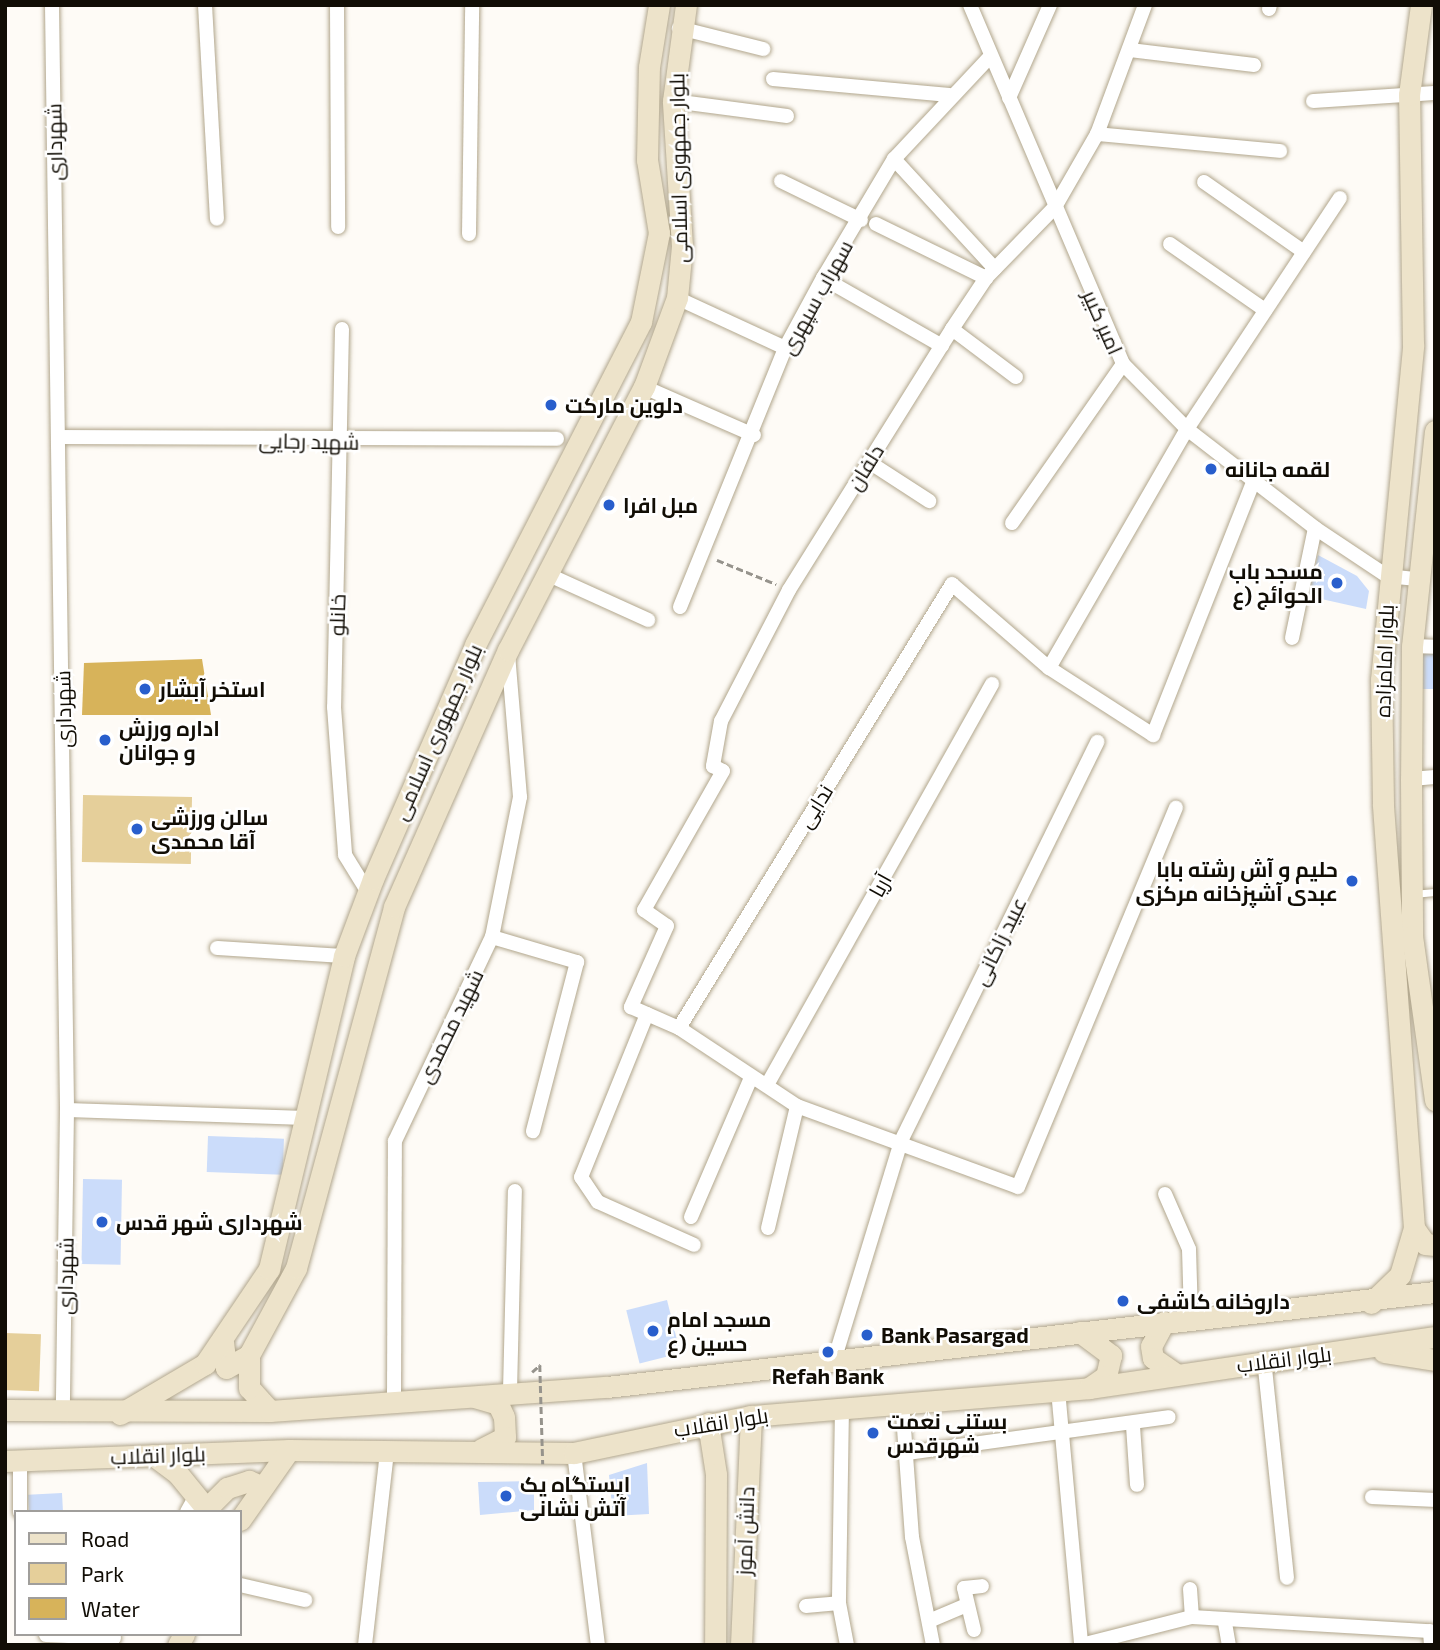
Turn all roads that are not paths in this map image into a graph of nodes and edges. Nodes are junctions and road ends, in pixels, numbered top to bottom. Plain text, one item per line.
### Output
1 (51, 5) edge
2 (205, 5) edge
3 (337, 5) edge
4 (472, 5) edge
5 (659, 5) edge
6 (686, 5) edge
7 (971, 5) edge
8 (1050, 5) edge
9 (1145, 5) edge
10 (1421, 5) edge
11 (679, 28) junction
12 (763, 49) dead end
13 (1130, 50) junction
14 (989, 58) junction
15 (1254, 65) dead end
16 (773, 79) dead end
17 (1435, 93) edge
18 (949, 95) junction
19 (1409, 95) junction
20 (1009, 99) junction
21 (673, 101) junction
22 (1313, 101) dead end
23 (787, 116) dead end
24 (1097, 134) junction
25 (1280, 151) dead end
26 (894, 159) junction
27 (781, 181) dead end
28 (1204, 182) dead end
29 (1340, 198) dead end
30 (1055, 207) junction
31 (216, 219) dead end
32 (861, 220) junction
33 (876, 224) dead end
34 (338, 227) dead end
35 (469, 234) dead end
36 (1170, 244) dead end
37 (1304, 252) junction
38 (991, 274) junction
39 (823, 278) junction
40 (677, 298) junction
41 (1265, 310) junction
42 (342, 329) dead end
43 (952, 329) junction
44 (942, 346) junction
45 (785, 348) junction
46 (1122, 365) junction
47 (1016, 377) dead end
48 (644, 387) junction
49 (1187, 429) junction
50 (1435, 431) edge
51 (754, 435) junction
52 (61, 438) junction
53 (557, 439) dead end
54 (341, 442) junction
55 (869, 462) junction
56 (1253, 482) junction
57 (1431, 490) edge
58 (929, 501) dead end
59 (1012, 523) dead end
60 (1315, 528) junction
61 (531, 542) junction
62 (559, 554) junction
63 (549, 575) junction
64 (1387, 576) junction
65 (1417, 579) junction
66 (680, 607) dead end
67 (648, 620) dead end
68 (1292, 638) dead end
69 (1412, 646) junction
70 (1435, 647) edge
71 (508, 650) junction
72 (1049, 668) junction
73 (992, 684) dead end
74 (1097, 742) dead end
75 (1435, 777) edge
76 (1410, 779) junction
77 (1176, 808) dead end
78 (1435, 892) edge
79 (369, 894) junction
80 (1412, 894) junction
81 (492, 937) junction
82 (217, 948) dead end
83 (344, 956) junction
84 (647, 1014) junction
85 (678, 1028) junction
86 (1431, 1038) edge
87 (751, 1077) junction
88 (767, 1085) junction
89 (1435, 1100) edge
90 (797, 1106) junction
91 (67, 1110) junction
92 (306, 1118) junction
93 (533, 1131) dead end
94 (901, 1141) junction
95 (516, 1191) dead end
96 (1165, 1194) dead end
97 (691, 1217) dead end
98 (768, 1228) dead end
99 (1413, 1228) junction
100 (694, 1245) dead end
101 (1435, 1245) edge
102 (1435, 1292) edge
103 (1371, 1303) junction
104 (1191, 1316) junction
105 (1164, 1322) junction
106 (1080, 1332) junction
107 (1435, 1337) edge
108 (223, 1342) junction
109 (1365, 1349) junction
110 (249, 1355) junction
111 (1264, 1359) junction
112 (1435, 1360) edge
113 (833, 1364) junction
114 (1177, 1375) junction
115 (518, 1384) junction
116 (1089, 1388) junction
117 (1058, 1390) junction
118 (472, 1396) junction
119 (394, 1401) junction
120 (902, 1401) junction
121 (842, 1407) junction
122 (5, 1410) edge
123 (270, 1411) junction
124 (64, 1412) junction
125 (120, 1414) junction
126 (751, 1416) junction
127 (1169, 1417) dead end
128 (708, 1423) junction
129 (1133, 1426) junction
130 (1061, 1437) junction
131 (289, 1450) junction
132 (387, 1451) junction
133 (475, 1451) junction
134 (907, 1452) junction
135 (574, 1453) junction
136 (153, 1455) junction
137 (13, 1460) edge
138 (747, 1471) junction
139 (716, 1474) junction
140 (1137, 1485) dead end
141 (261, 1486) junction
142 (1372, 1497) dead end
143 (1435, 1500) edge
144 (199, 1507) edge
145 (20, 1510) edge
146 (242, 1517) edge
147 (1287, 1578) dead end
148 (242, 1585) edge
149 (982, 1586) dead end
150 (1190, 1589) dead end
151 (305, 1600) dead end
152 (839, 1603) junction
153 (806, 1606) dead end
154 (965, 1606) junction
155 (1192, 1617) junction
156 (929, 1621) junction
157 (1225, 1623) junction
158 (974, 1630) dead end
159 (63, 1636) edge
160 (114, 1639) edge
161 (1089, 1644) edge
162 (365, 1645) edge
163 (598, 1645) edge
164 (715, 1645) edge
165 (741, 1645) edge
166 (847, 1645) edge
167 (933, 1645) edge
168 (1229, 1645) edge
169 (1431, 1645) edge

1 - 52 street, شهرداری
2 - 31 street
3 - 34 street
4 - 35 street
5 - 61 main road, بلوار جمهوری اسلامی
6 - 11 main road, بلوار جمهوری اسلامی
7 - 14 street, امیر کبیر
8 - 20 street
9 - 13 street, دلفان
10 - 19 main road, بلوار امامزاده
11 - 12 street
11 - 21 main road, بلوار جمهوری اسلامی
13 - 15 street
13 - 24 street, دلفان
14 - 18 street, سهراب سپهری
14 - 20 street, امیر کبیر
16 - 18 street
17 - 19 street
18 - 26 street, سهراب سپهری
19 - 22 street
19 - 64 main road, بلوار امامزاده
20 - 30 street, امیر کبیر
21 - 23 street
21 - 40 main road, بلوار جمهوری اسلامی
24 - 25 street
24 - 30 street, دلفان
26 - 32 street, سهراب سپهری
26 - 38 street
27 - 32 street
28 - 37 street
29 - 37 street
30 - 38 street, دلفان
30 - 46 street, امیر کبیر
32 - 39 street, سهراب سپهری
33 - 38 street
36 - 41 street
37 - 41 street
38 - 43 street, دلفان
39 - 44 street
39 - 45 street, سهراب سپهری
40 - 45 street
40 - 48 main road, بلوار جمهوری اسلامی
41 - 49 street
42 - 54 street, خانلو
43 - 44 street, دلفان
43 - 47 street
44 - 55 street, دلفان
45 - 51 street, سهراب سپهری
46 - 49 street, امیر کبیر
46 - 59 street
48 - 51 street
48 - 62 main road, بلوار جمهوری اسلامی
49 - 56 street, امیر کبیر
49 - 72 street
50 - 57 main road, بلوار امامزاده
51 - 66 street, سهراب سپهری
52 - 54 street, شهید رجایی
52 - 91 street, شهرداری
53 - 54 street, شهید رجایی
54 - 79 street, خانلو
55 - 58 street
55 - 84 street, دلفان
56 - 60 street, امیر کبیر
56 - 72 street
57 - 65 main road, بلوار امامزاده
60 - 64 street, امیر کبیر
60 - 68 street
61 - 62 main road
61 - 79 main road, بلوار جمهوری اسلامی
62 - 63 main road, بلوار جمهوری اسلامی
63 - 67 street
63 - 71 main road, بلوار جمهوری اسلامی
64 - 65 street
64 - 99 main road, بلوار امامزاده
65 - 69 main road, بلوار امامزاده
69 - 70 street
69 - 76 main road, بلوار امامزاده
71 - 81 street, شهید محمدی
71 - 110 main road, بلوار جمهوری اسلامی
72 - 85 street, ندایی
73 - 88 street, آریا
74 - 94 street, عبید زاکانی
75 - 76 street
76 - 80 main road, بلوار امامزاده
77 - 94 street
78 - 80 lane
79 - 83 main road, بلوار جمهوری اسلامی
80 - 86 main road, بلوار امامزاده
81 - 93 street
81 - 119 street, شهید محمدی
82 - 83 street
83 - 92 main road, بلوار جمهوری اسلامی
84 - 85 street
84 - 100 street
85 - 87 street
86 - 89 main road, بلوار امامزاده
87 - 88 street
87 - 97 street
88 - 90 street
90 - 94 street
90 - 98 street
91 - 92 street
91 - 124 street, شهرداری
92 - 108 main road, بلوار جمهوری اسلامی
94 - 113 street, عبید زاکانی
95 - 115 street
96 - 104 street
99 - 101 main road
99 - 103 main road, بلوار امامزاده
102 - 103 main road, بلوار انقلاب
103 - 104 main road, بلوار انقلاب
104 - 105 main road, بلوار انقلاب
105 - 106 main road, بلوار انقلاب
105 - 114 main road
106 - 113 main road, بلوار انقلاب
106 - 116 main road
107 - 109 main road, بلوار انقلاب
108 - 110 main road
108 - 125 main road, بلوار جمهوری اسلامی
109 - 111 main road, بلوار انقلاب
109 - 112 main road
110 - 123 main road
111 - 114 main road, بلوار انقلاب
111 - 147 street
113 - 115 main road, بلوار انقلاب
114 - 116 main road, بلوار انقلاب
115 - 118 main road, بلوار انقلاب
116 - 117 main road, بلوار انقلاب
117 - 120 main road, بلوار انقلاب
117 - 130 street
118 - 119 main road, بلوار انقلاب
118 - 133 main road
119 - 123 main road, بلوار انقلاب
120 - 121 main road, بلوار انقلاب
120 - 134 street
121 - 126 main road, بلوار انقلاب
121 - 152 street
122 - 124 main road, بلوار انقلاب
123 - 125 main road, بلوار انقلاب
124 - 125 main road, بلوار انقلاب
126 - 128 main road, بلوار انقلاب
126 - 138 main road, دانش آموز
127 - 129 street
128 - 135 main road, بلوار انقلاب
128 - 139 main road, دانش آموز
129 - 130 street
129 - 140 street
130 - 134 street
130 - 161 street
131 - 132 main road, بلوار انقلاب
131 - 136 main road, بلوار انقلاب
131 - 141 main road
132 - 133 main road, بلوار انقلاب
132 - 162 street
133 - 135 main road, بلوار انقلاب
134 - 156 street
135 - 163 street
136 - 137 main road, بلوار انقلاب
136 - 144 main road
137 - 145 street
138 - 139 main road
138 - 165 main road, دانش آموز
139 - 164 main road, دانش آموز
141 - 144 main road
141 - 146 main road
142 - 143 street
148 - 151 street
149 - 154 street
150 - 155 street
152 - 153 street
152 - 166 street
154 - 156 street
154 - 158 street
155 - 157 street
155 - 161 street
156 - 167 street
157 - 168 street
157 - 169 street
159 - 160 street

